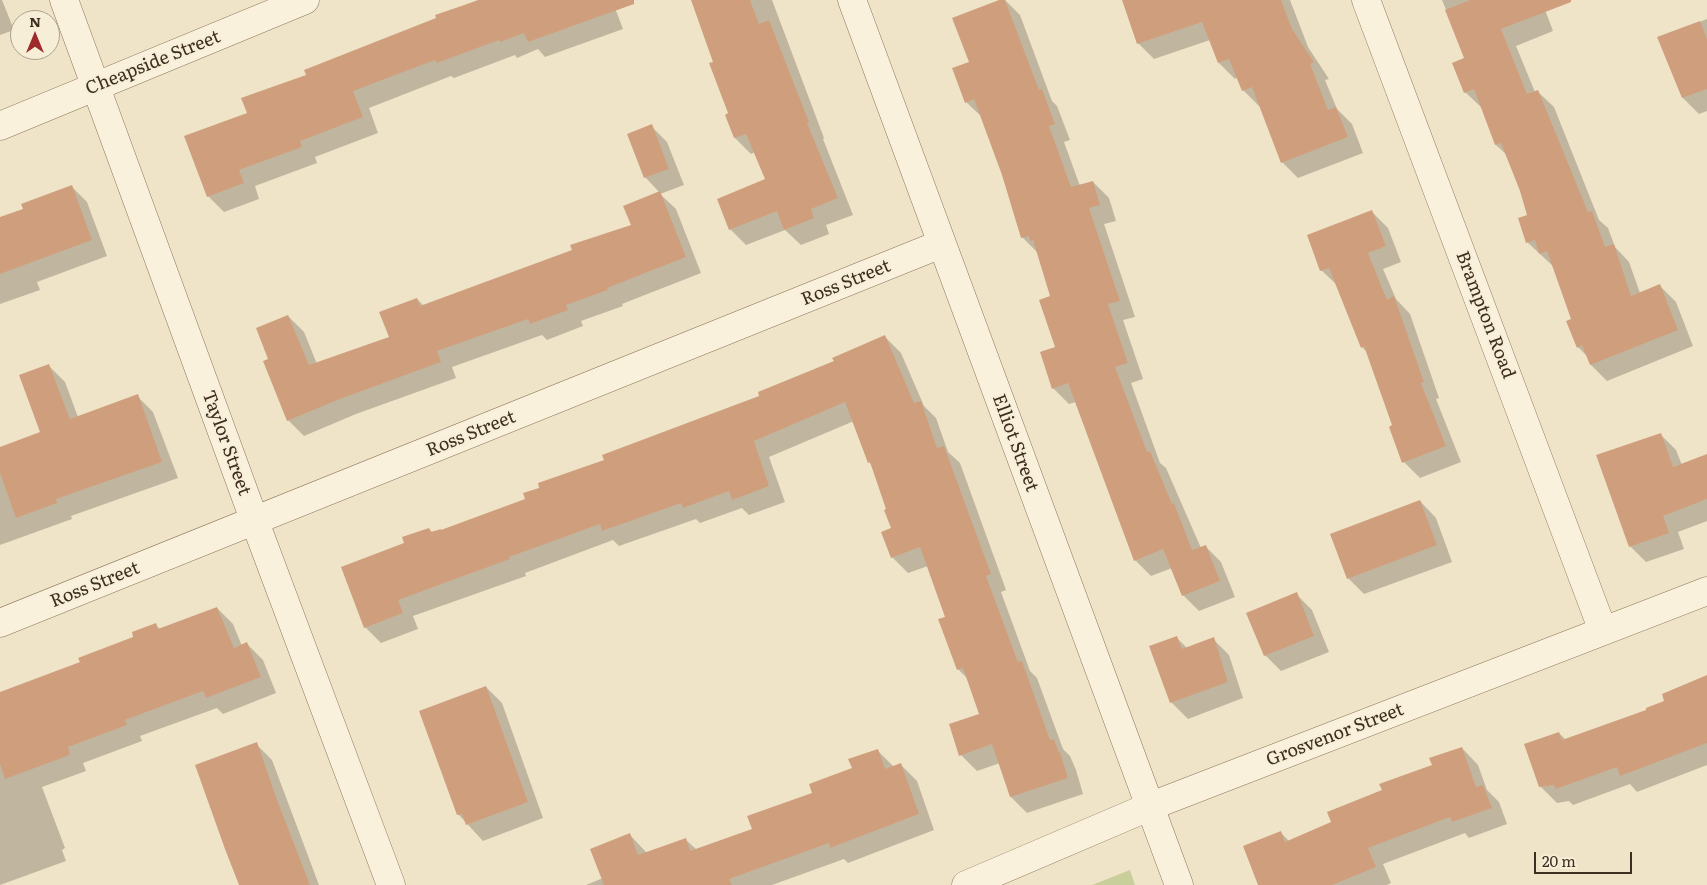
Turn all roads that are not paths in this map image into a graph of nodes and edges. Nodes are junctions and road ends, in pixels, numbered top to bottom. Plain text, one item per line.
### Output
1 (64, 0) edge
2 (306, 0) edge
3 (852, 0) edge
4 (1366, 0) edge
5 (95, 86) junction
6 (0, 126) edge
7 (941, 244) junction
8 (254, 522) junction
9 (1707, 591) edge
10 (0, 623) edge
11 (1603, 631) junction
12 (1151, 806) junction
13 (391, 885) edge
14 (966, 885) edge
15 (1179, 885) edge

1 - 5 street, Taylor Street
2 - 5 street, Cheapside Street
3 - 7 street, Elliot Street
4 - 11 street, Brampton Road
5 - 6 street, Cheapside Street
5 - 8 street, Taylor Street
7 - 8 street, Ross Street
7 - 12 street, Elliot Street
8 - 10 street, Ross Street
8 - 13 street, Taylor Street
9 - 11 street, Grosvenor Street
11 - 12 street, Grosvenor Street
12 - 14 street, Grosvenor Street
12 - 15 street, Elliot Street

